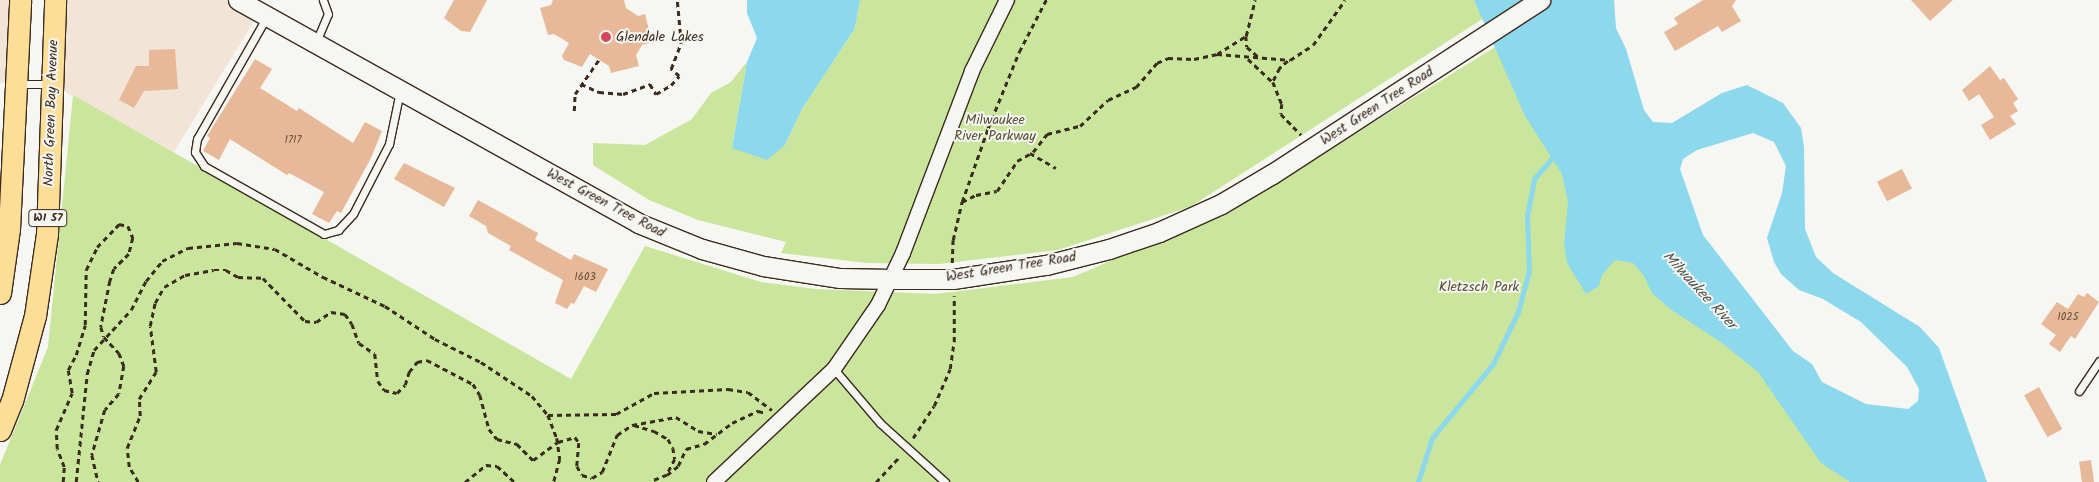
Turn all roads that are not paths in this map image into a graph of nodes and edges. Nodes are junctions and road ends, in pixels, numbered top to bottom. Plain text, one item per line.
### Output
1 (20, 0) edge
2 (55, 0) edge
3 (238, 0) edge
4 (323, 0) edge
5 (1007, 0) edge
6 (1540, 0) edge
7 (268, 15) junction
8 (316, 42) junction
9 (16, 84) junction
10 (52, 84) junction
11 (400, 90) junction
12 (892, 279) junction
13 (0, 293) edge
14 (2099, 361) edge
15 (834, 369) junction
16 (2079, 391) dead end
17 (0, 430) edge
18 (714, 482) edge
19 (945, 482) edge

1 - 9 main road, WI 57
2 - 10 main road, North Green Bay Avenue / WI 57
3 - 7 street, West Green Tree Road
4 - 8 lane
5 - 12 street
6 - 12 street, West Green Tree Road
7 - 8 street, West Green Tree Road
7 - 11 lane
8 - 11 street, West Green Tree Road
9 - 10 lane
9 - 13 main road, WI 57
10 - 17 main road, North Green Bay Avenue / WI 57
11 - 12 street, West Green Tree Road
12 - 15 street
14 - 16 lane
15 - 18 street
15 - 19 lane

